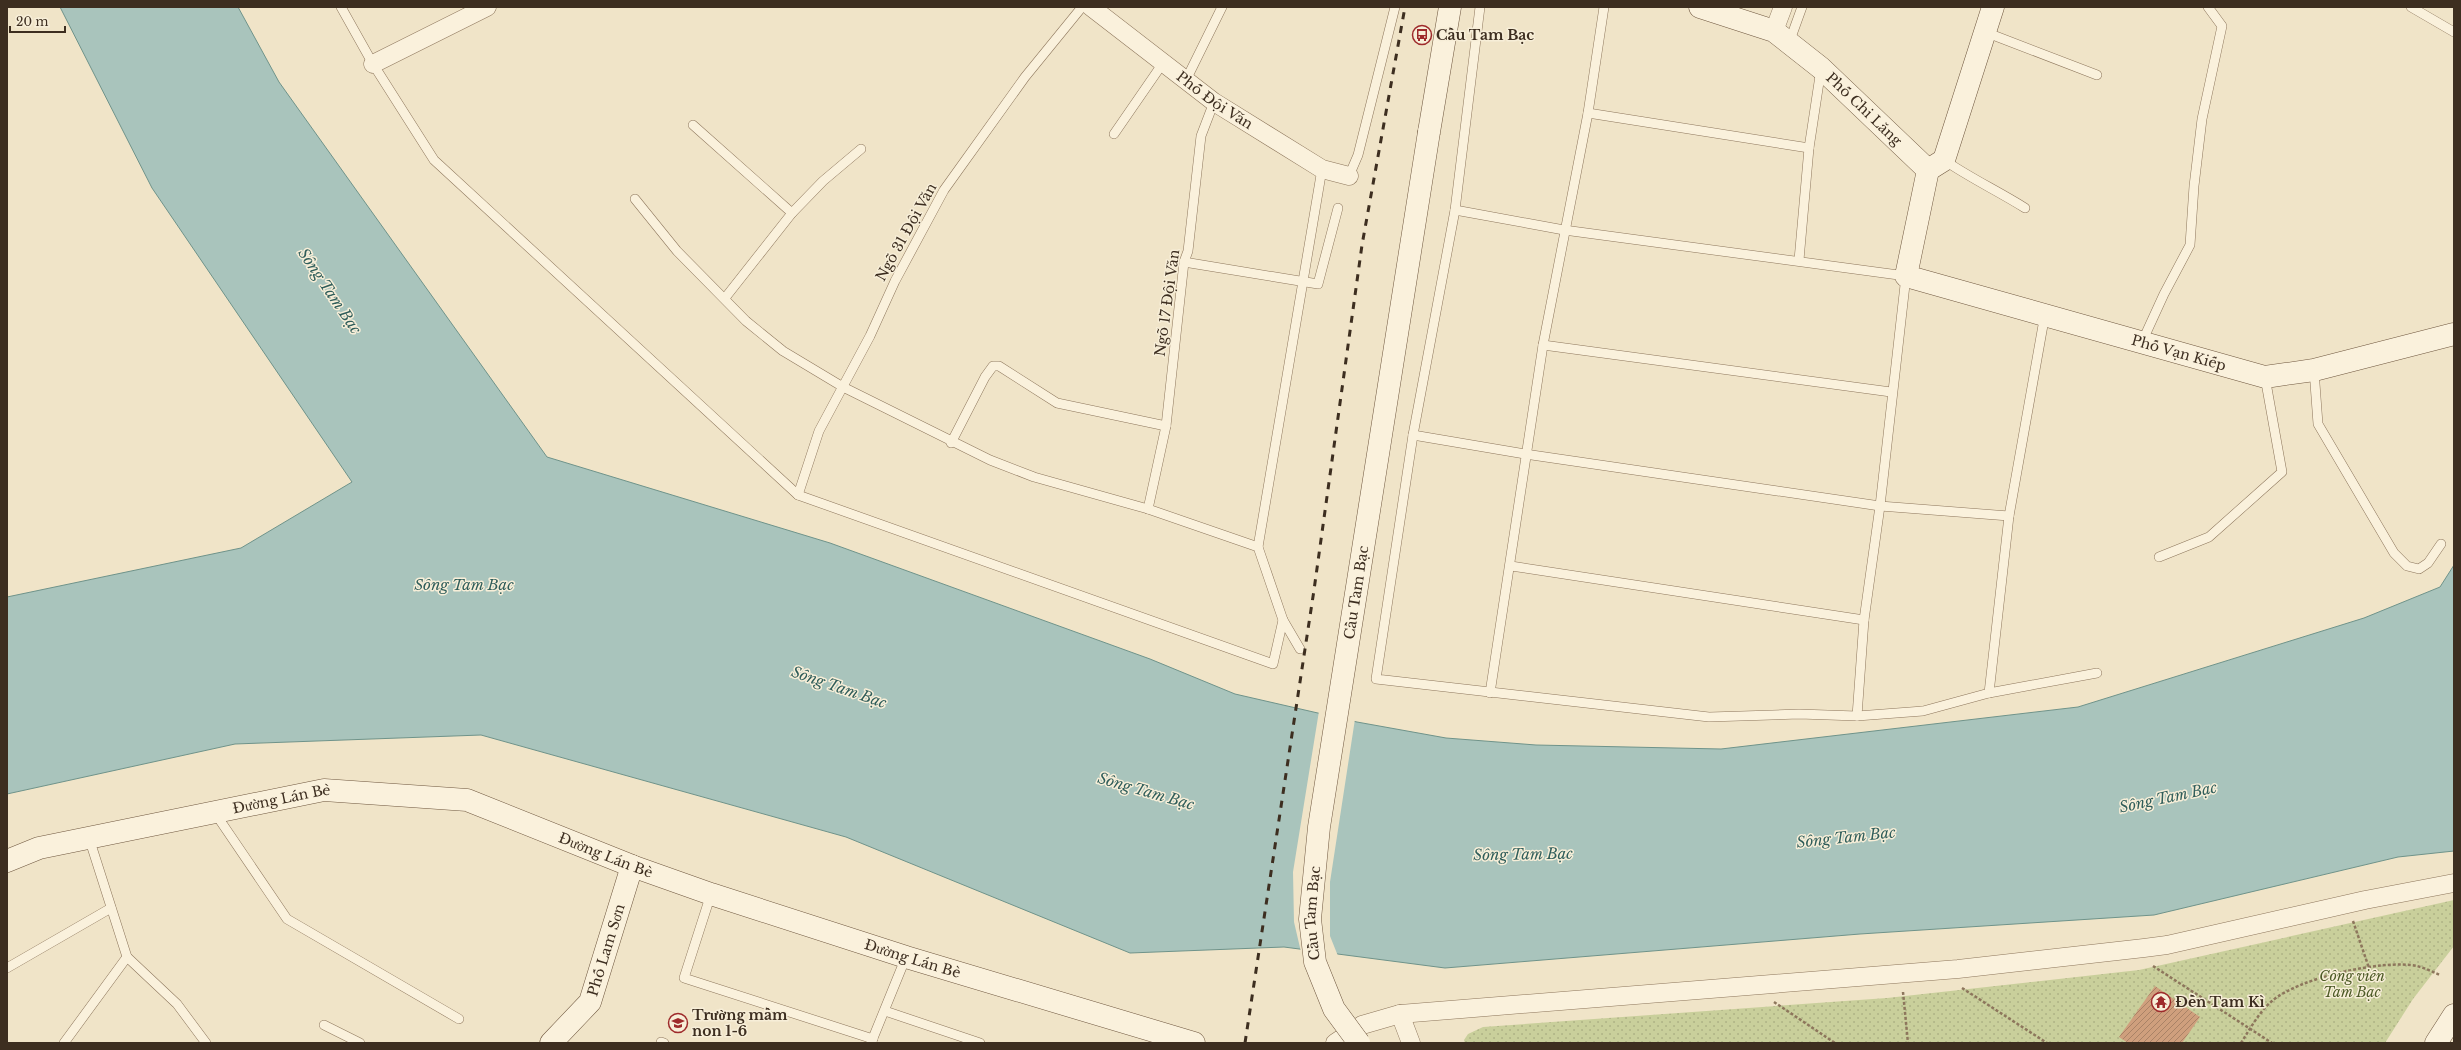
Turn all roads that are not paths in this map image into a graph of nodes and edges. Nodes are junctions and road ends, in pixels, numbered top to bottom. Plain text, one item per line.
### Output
1 (341, 7) edge
2 (487, 7) edge
3 (1082, 7) edge
4 (1091, 7) edge
5 (1222, 7) edge
6 (1395, 7) edge
7 (1450, 7) edge
8 (1480, 7) edge
9 (1604, 7) edge
10 (1700, 7) edge
11 (1783, 7) edge
12 (1802, 7) edge
13 (1993, 7) edge
14 (2208, 7) edge
15 (2411, 7) edge
16 (1985, 32) junction
17 (2454, 32) edge
18 (1782, 37) junction
19 (1163, 63) junction
20 (373, 64) junction
21 (1821, 68) junction
22 (2096, 75) dead end
23 (1186, 80) junction
24 (1214, 102) junction
25 (1588, 113) junction
26 (693, 125) dead end
27 (1114, 134) dead end
28 (1810, 148) junction
29 (861, 149) dead end
30 (1936, 165) junction
31 (1322, 169) junction
32 (1349, 176) joint
33 (635, 199) dead end
34 (1338, 208) dead end
35 (2025, 208) dead end
36 (1454, 210) junction
37 (792, 213) junction
38 (1564, 230) junction
39 (1798, 260) junction
40 (1184, 262) junction
41 (1906, 276) junction
42 (1303, 281) junction
43 (725, 298) junction
44 (2045, 314) junction
45 (2454, 334) edge
46 (2142, 342) junction
47 (1543, 345) junction
48 (2314, 370) junction
49 (2265, 377) junction
50 (843, 387) junction
51 (1891, 392) junction
52 (1166, 426) junction
53 (1413, 435) junction
54 (952, 443) junction
55 (1526, 454) junction
56 (798, 495) junction
57 (1880, 506) junction
58 (1148, 509) junction
59 (2009, 516) junction
60 (2441, 544) dead end
61 (1258, 547) junction
62 (2159, 557) dead end
63 (1511, 566) junction
64 (1283, 620) junction
65 (1864, 620) junction
66 (1300, 649) dead end
67 (2097, 673) dead end
68 (1490, 693) junction
69 (1989, 693) junction
70 (1856, 716) junction
71 (214, 812) junction
72 (90, 838) junction
73 (7, 861) edge
74 (632, 866) junction
75 (2454, 883) edge
76 (711, 894) junction
77 (111, 908) junction
78 (127, 957) junction
79 (906, 957) junction
80 (7, 968) edge
81 (885, 1011) junction
82 (1400, 1014) junction
83 (2454, 1015) edge
84 (459, 1019) dead end
85 (324, 1025) dead end
86 (1150, 1037) edge
87 (872, 1041) edge
88 (64, 1043) edge
89 (206, 1043) edge
90 (360, 1043) edge
91 (551, 1043) edge
92 (980, 1043) edge
93 (1194, 1043) edge
94 (1335, 1043) edge
95 (1359, 1043) edge
96 (1411, 1043) edge
97 (2436, 1043) edge

1 - 20 lane
2 - 20 street
3 - 50 lane, Ngõ 31 Đội Văn
4 - 19 street, Phố Đội Văn
5 - 23 lane
6 - 32 lane
7 - 95 main road, Cầu Tam Bạc, bridge
8 - 36 lane
9 - 25 lane
10 - 18 main road, Phố Chi Lăng
11 - 18 street
12 - 18 lane
13 - 16 main road
14 - 46 lane
15 - 17 lane
16 - 22 lane
16 - 30 main road
18 - 21 main road, Phố Chi Lăng
19 - 23 street, Phố Đội Văn
19 - 27 lane
20 - 56 lane
21 - 28 lane
21 - 30 main road, Phố Chi Lăng
23 - 24 street, Phố Đội Văn
24 - 31 street, Phố Đội Văn
24 - 40 lane, Ngõ 17 Đội Văn
25 - 28 lane
25 - 38 lane
26 - 37 lane
28 - 39 lane
29 - 37 lane
30 - 35 lane
30 - 41 main road
31 - 32 street, Phố Đội Văn
31 - 42 lane
33 - 43 lane
34 - 42 lane
36 - 38 lane
36 - 53 lane
37 - 43 lane
38 - 39 lane
38 - 47 lane
39 - 41 lane
40 - 42 lane
40 - 52 lane, Ngõ 17 Đội Văn
41 - 44 main road, Phố Vạn Kiếp
41 - 51 lane
42 - 61 lane
43 - 50 lane
44 - 46 main road, Phố Vạn Kiếp
44 - 59 lane
45 - 48 main road, Phố Vạn Kiếp
46 - 49 main road, Phố Vạn Kiếp
47 - 51 lane
47 - 55 lane
48 - 49 main road, Phố Vạn Kiếp
48 - 60 lane
49 - 62 lane
50 - 54 lane
50 - 56 lane, Ngõ 31 Đội Văn
51 - 57 lane
52 - 54 lane
52 - 58 lane, Ngõ 17 Đội Văn
53 - 55 lane
53 - 68 lane
54 - 58 lane
55 - 57 lane
55 - 63 lane
56 - 64 lane
57 - 59 lane
57 - 65 lane
58 - 61 lane
59 - 69 lane
61 - 64 lane
63 - 65 lane
63 - 68 lane
64 - 66 lane
65 - 70 lane
67 - 69 lane
68 - 70 lane
69 - 70 lane
71 - 72 main road, Đường Lán Bè
71 - 74 main road, Đường Lán Bè
71 - 84 lane
72 - 73 main road, Đường Lán Bè
72 - 77 lane
74 - 76 main road, Đường Lán Bè
74 - 91 main road, Phố Lam Sơn
75 - 82 street
76 - 79 main road, Đường Lán Bè
76 - 87 lane
77 - 78 lane
77 - 80 lane
78 - 88 lane
78 - 89 lane
79 - 81 lane
79 - 86 main road, Đường Lán Bè
81 - 87 lane
81 - 92 lane
82 - 94 street
82 - 96 street
83 - 97 main road
85 - 90 lane
86 - 93 main road, Đường Lán Bè

